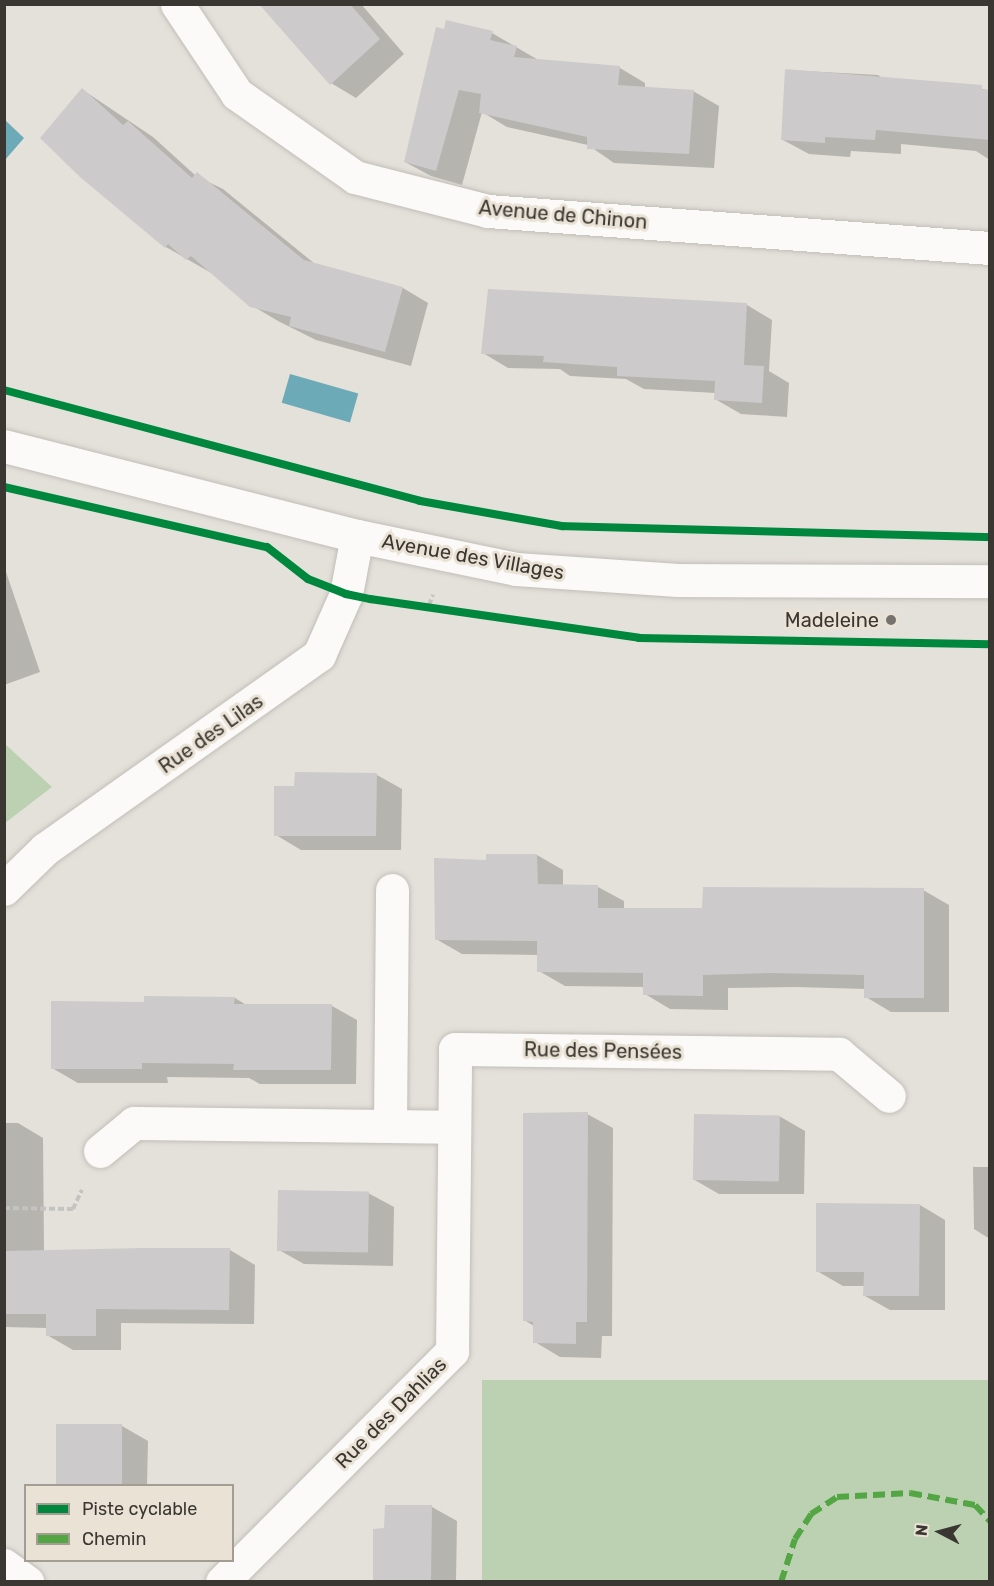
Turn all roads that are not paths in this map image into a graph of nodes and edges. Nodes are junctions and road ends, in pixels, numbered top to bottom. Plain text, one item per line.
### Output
1 (177, 4) edge
2 (990, 248) edge
3 (4, 446) edge
4 (357, 536) junction
5 (990, 581) edge
6 (4, 889) edge
7 (392, 890) dead end
8 (890, 1096) dead end
9 (384, 1126) junction
10 (453, 1127) junction
11 (100, 1151) road end
12 (4, 1565) edge
13 (27, 1581) edge
14 (222, 1581) edge

1 - 2 street, Avenue de Chinon
3 - 4 street, Avenue des Villages
4 - 5 street, Avenue des Villages
4 - 6 street, Rue des Lilas
7 - 9 street
8 - 10 street, Rue des Pensées
9 - 10 street
9 - 11 street
10 - 14 street, Rue des Dahlias
12 - 13 street

